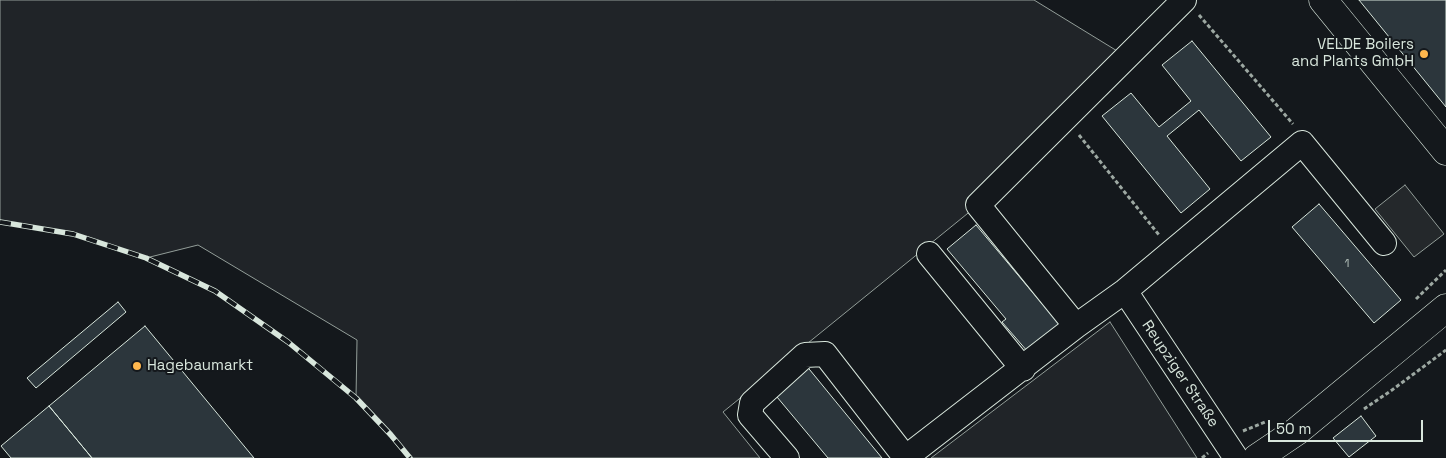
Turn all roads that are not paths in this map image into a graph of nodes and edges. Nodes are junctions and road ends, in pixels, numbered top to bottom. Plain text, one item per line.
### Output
1 (1323, 0) edge
2 (1191, 7) edge
3 (1446, 151) edge
4 (1384, 243) dead end
5 (929, 254) dead end
6 (1125, 290) junction
7 (1446, 308) edge
8 (1076, 326) junction
9 (1023, 369) junction
10 (787, 458) edge
11 (905, 458) edge
12 (1236, 458) edge
13 (1257, 458) edge

1 - 3 main road
2 - 8 street
4 - 6 street
5 - 9 street
6 - 8 street
6 - 12 street, Reupziger Straße
7 - 13 main road
8 - 9 street
9 - 11 street
10 - 11 street

